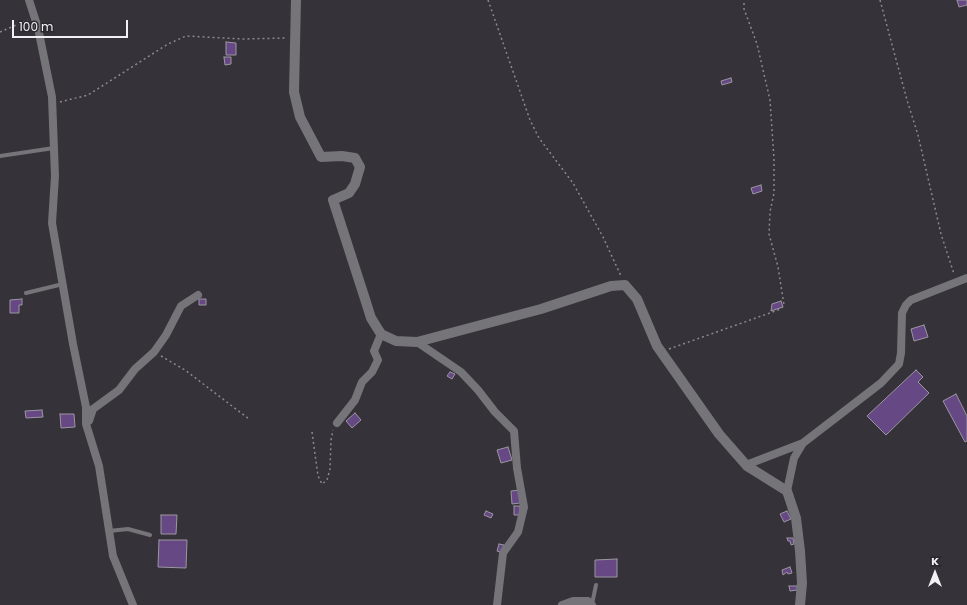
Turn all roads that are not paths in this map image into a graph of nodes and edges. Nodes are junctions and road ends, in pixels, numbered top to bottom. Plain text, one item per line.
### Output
1 (29, 0) edge
2 (296, 0) edge
3 (54, 148) junction
4 (0, 156) edge
5 (967, 278) edge
6 (63, 284) junction
7 (26, 294) dead end
8 (198, 295) dead end
9 (381, 334) junction
10 (417, 342) junction
11 (337, 423) road end
12 (87, 428) junction
13 (803, 443) junction
14 (746, 464) junction
15 (787, 491) junction
16 (109, 531) junction
17 (150, 535) dead end
18 (596, 585) dead end
19 (133, 605) edge
20 (497, 605) edge
21 (562, 605) edge
22 (592, 605) edge
23 (800, 605) edge

1 - 3 street
2 - 9 street
3 - 4 lane
3 - 6 street
5 - 13 street
6 - 7 lane
6 - 12 street
8 - 12 street
9 - 10 street
9 - 11 street
10 - 14 street
10 - 20 street
12 - 16 street
13 - 14 street
13 - 15 street
14 - 15 street
15 - 23 street
16 - 17 lane
16 - 19 street
18 - 22 lane
21 - 22 street

